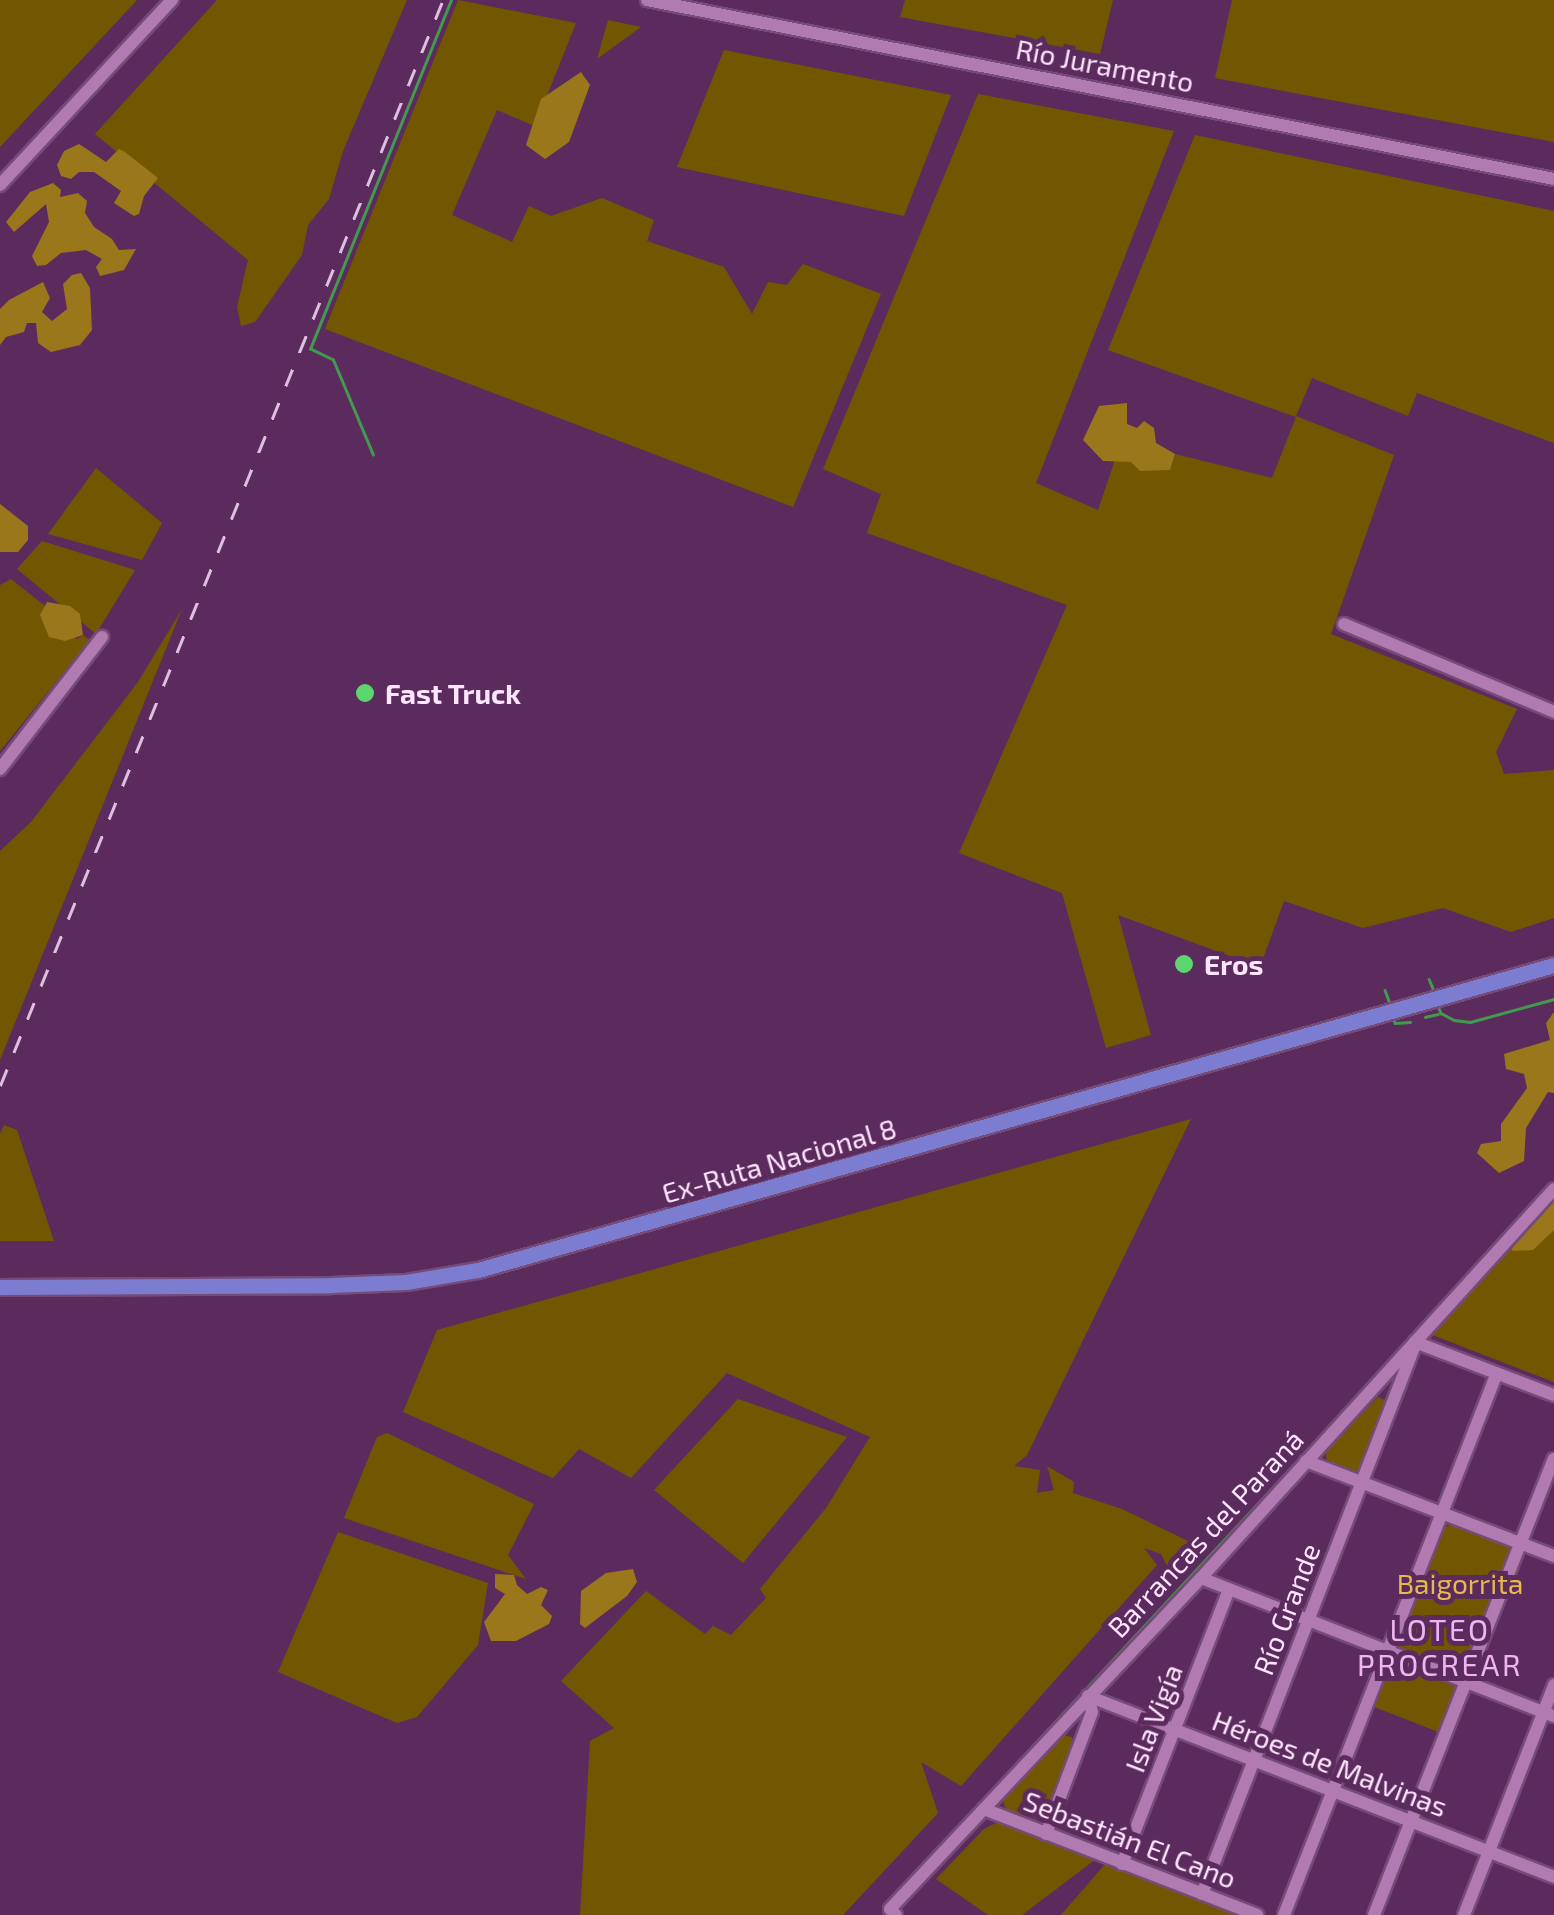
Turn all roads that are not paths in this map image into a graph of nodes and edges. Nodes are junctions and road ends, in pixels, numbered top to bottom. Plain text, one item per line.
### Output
1 (172, 0) edge
2 (647, 0) edge
3 (1554, 179) edge
4 (0, 185) edge
5 (1344, 624) dead end
6 (102, 637) dead end
7 (1554, 712) edge
8 (0, 769) edge
9 (1554, 965) edge
10 (1554, 1189) edge
11 (0, 1288) edge
12 (1415, 1342) junction
13 (1496, 1374) junction
14 (1554, 1396) edge
15 (1554, 1458) edge
16 (1306, 1460) junction
17 (1363, 1482) junction
18 (1440, 1512) junction
19 (1521, 1543) junction
20 (1554, 1556) edge
21 (1201, 1578) junction
22 (1230, 1590) junction
23 (1308, 1620) junction
24 (1387, 1651) junction
25 (1466, 1681) junction
26 (1554, 1685) edge
27 (1088, 1696) junction
28 (1549, 1714) edge
29 (1176, 1729) junction
30 (1254, 1760) junction
31 (1332, 1790) junction
32 (984, 1809) junction
33 (1411, 1821) junction
34 (1046, 1834) junction
35 (1489, 1852) junction
36 (1122, 1864) junction
37 (1554, 1877) edge
38 (1202, 1894) junction
39 (893, 1912) edge
40 (1257, 1915) edge
41 (1284, 1915) edge
42 (1374, 1915) edge
43 (1464, 1915) edge

1 - 4 street
2 - 3 street, Río Juramento
5 - 7 street
6 - 8 street
9 - 11 main road, Ex-Ruta Nacional 8
10 - 12 street, Barrancas del Paraná
12 - 13 street
12 - 16 street, Barrancas del Paraná
12 - 17 street, Río Grande
13 - 14 street
13 - 18 street
15 - 19 street
16 - 17 street
16 - 21 street, Barrancas del Paraná
17 - 18 street
17 - 23 street, Río Grande
18 - 19 street
18 - 24 street
19 - 20 street
19 - 25 street
21 - 22 street
21 - 27 street, Barrancas del Paraná
22 - 23 street
22 - 29 street, Isla Vigía
23 - 24 street
23 - 30 street, Río Grande
24 - 25 street
24 - 31 street
25 - 28 street
25 - 33 street
26 - 28 street
27 - 29 street, Héroes de Malvinas
27 - 32 street, Barrancas del Paraná
27 - 34 street
28 - 35 street
29 - 30 street, Héroes de Malvinas
29 - 36 street, Isla Vigía
30 - 31 street, Héroes de Malvinas
30 - 38 street, Río Grande
31 - 33 street, Héroes de Malvinas
31 - 41 street
32 - 34 street, Sebastián El Cano
32 - 39 street, Barrancas del Paraná
33 - 35 street, Héroes de Malvinas
33 - 42 street
34 - 36 street, Sebastián El Cano
35 - 37 street, Héroes de Malvinas
35 - 43 street
36 - 38 street, Sebastián El Cano
38 - 40 street, Sebastián El Cano

